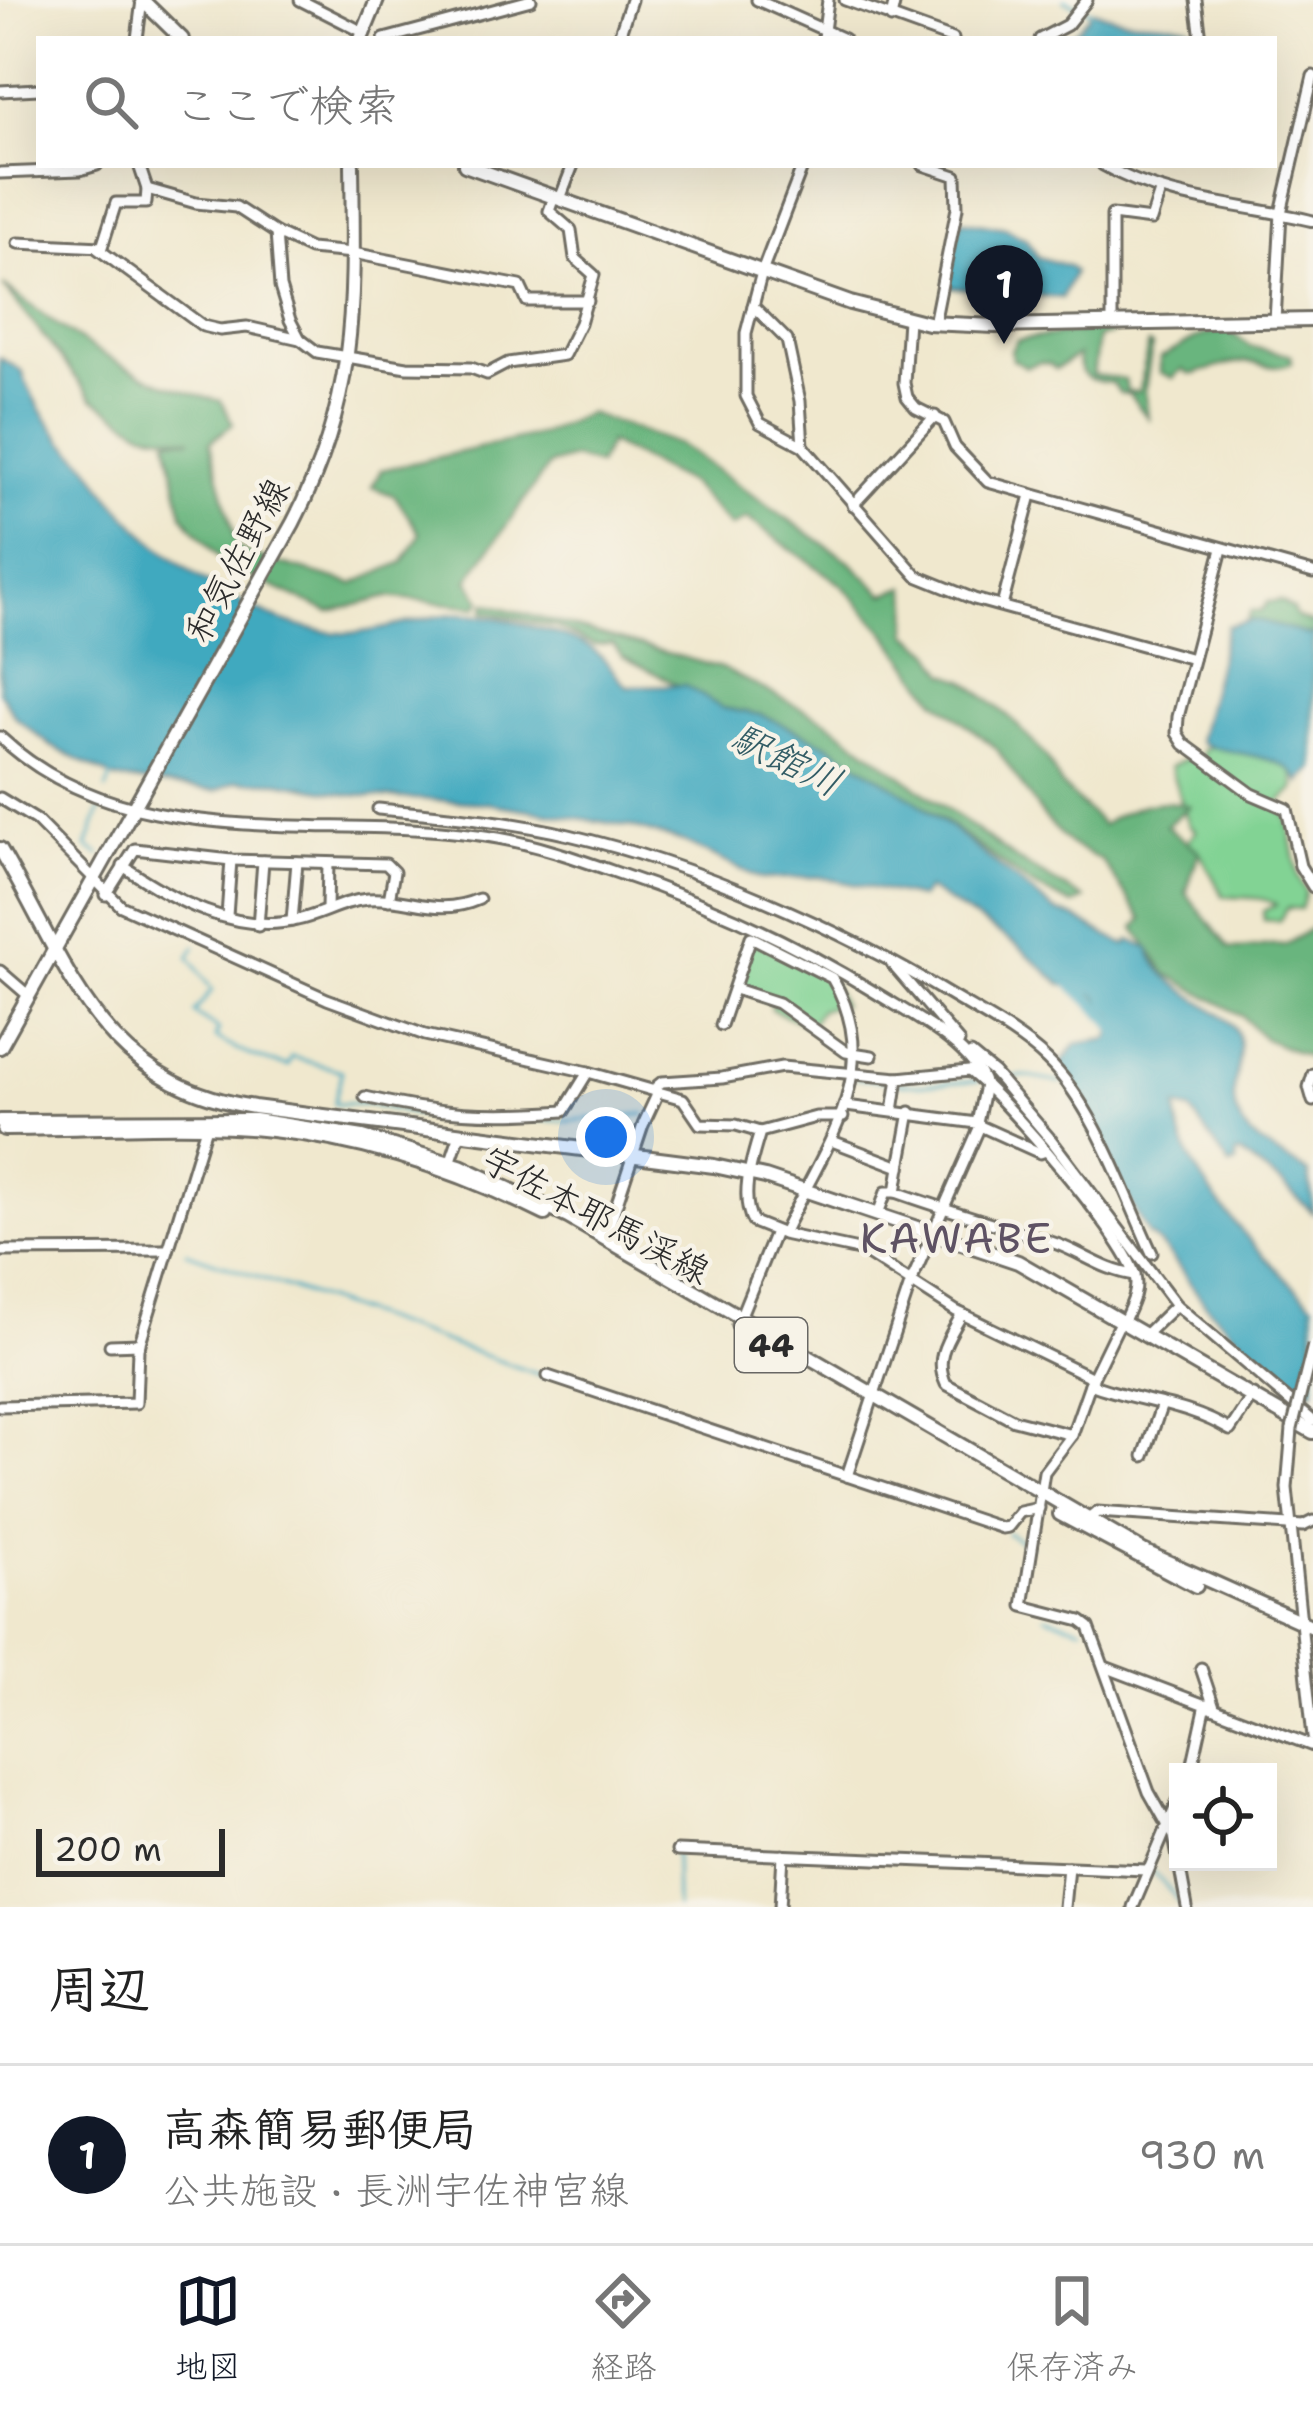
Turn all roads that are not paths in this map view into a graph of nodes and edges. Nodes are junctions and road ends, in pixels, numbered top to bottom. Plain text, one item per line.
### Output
1 (142, 0) edge
2 (300, 0) edge
3 (377, 0) edge
4 (531, 0) edge
5 (631, 0) edge
6 (758, 0) edge
7 (828, 0) edge
8 (845, 0) edge
9 (895, 0) edge
10 (1088, 0) edge
11 (1196, 0) edge
12 (891, 18) junction
13 (825, 35) edge
14 (137, 36) edge
15 (179, 36) edge
16 (362, 36) edge
17 (395, 36) edge
18 (619, 36) edge
19 (943, 36) edge
20 (1046, 36) edge
21 (1201, 36) edge
22 (1313, 76) edge
23 (36, 89) edge
24 (0, 91) edge
25 (87, 168) edge
26 (141, 168) edge
27 (352, 168) edge
28 (473, 168) edge
29 (571, 168) edge
30 (802, 168) edge
31 (932, 168) edge
32 (1108, 168) edge
33 (1126, 168) edge
34 (0, 173) edge
35 (1124, 177) junction
36 (147, 189) junction
37 (1160, 192) junction
38 (556, 198) junction
39 (1281, 213) junction
40 (1313, 220) edge
41 (276, 233) junction
42 (18, 243) dead end
43 (98, 249) junction
44 (353, 253) junction
45 (762, 272) junction
46 (588, 301) junction
47 (753, 306) junction
48 (908, 319) junction
49 (1313, 320) edge
50 (1275, 321) junction
51 (934, 323) junction
52 (1112, 323) junction
53 (300, 339) junction
54 (349, 356) junction
55 (935, 416) junction
56 (803, 446) junction
57 (1030, 495) junction
58 (854, 505) junction
59 (1222, 549) junction
60 (1313, 574) edge
61 (1002, 606) junction
62 (1193, 659) junction
63 (0, 737) edge
64 (0, 798) edge
65 (135, 807) junction
66 (378, 809) dead end
67 (0, 849) edge
68 (231, 860) junction
69 (263, 862) junction
70 (297, 862) junction
71 (328, 863) junction
72 (123, 866) junction
73 (92, 881) junction
74 (1313, 887) edge
75 (106, 896) junction
76 (479, 899) dead end
77 (389, 900) junction
78 (326, 909) junction
79 (227, 916) junction
80 (292, 921) junction
81 (258, 926) junction
82 (56, 947) junction
83 (887, 959) junction
84 (0, 971) edge
85 (856, 980) junction
86 (735, 989) junction
87 (948, 994) junction
88 (29, 996) junction
89 (845, 1009) junction
90 (937, 1015) junction
91 (721, 1025) dead end
92 (2, 1040) edge
93 (965, 1050) junction
94 (854, 1054) junction
95 (872, 1057) dead end
96 (587, 1072) junction
97 (1313, 1074) edge
98 (852, 1075) junction
99 (898, 1078) junction
100 (985, 1085) junction
101 (656, 1092) junction
102 (365, 1097) dead end
103 (213, 1099) junction
104 (1313, 1101) edge
105 (844, 1111) junction
106 (893, 1111) junction
107 (910, 1112) junction
108 (207, 1123) junction
109 (0, 1125) edge
110 (978, 1125) junction
111 (760, 1132) junction
112 (460, 1134) junction
113 (832, 1141) junction
114 (1047, 1151) junction
115 (632, 1156) junction
116 (448, 1167) junction
117 (900, 1167) junction
118 (749, 1173) junction
119 (803, 1190) junction
120 (896, 1192) junction
121 (943, 1209) junction
122 (878, 1214) junction
123 (932, 1232) junction
124 (779, 1233) junction
125 (605, 1239) junction
126 (166, 1250) junction
127 (0, 1251) edge
128 (1152, 1253) dead end
129 (1135, 1275) junction
130 (911, 1282) junction
131 (1176, 1306) junction
132 (962, 1314) junction
133 (1123, 1320) junction
134 (739, 1322) junction
135 (1146, 1334) junction
136 (140, 1344) junction
137 (110, 1345) dead end
138 (1313, 1346) edge
139 (548, 1376) dead end
140 (1092, 1381) junction
141 (1253, 1395) junction
142 (873, 1400) junction
143 (1162, 1404) junction
144 (0, 1406) edge
145 (1313, 1421) edge
146 (1313, 1432) edge
147 (1072, 1435) junction
148 (1144, 1456) dead end
149 (847, 1476) junction
150 (1040, 1502) junction
151 (1313, 1521) edge
152 (1084, 1523) junction
153 (1290, 1525) junction
154 (1307, 1629) edge
155 (1103, 1666) junction
156 (1201, 1668) dead end
157 (1210, 1706) junction
158 (1313, 1736) edge
159 (1313, 1746) edge
160 (1194, 1763) edge
161 (1169, 1821) joint
162 (677, 1851) dead end
163 (783, 1855) junction
164 (1068, 1867) junction
165 (1146, 1870) junction
166 (1180, 1871) edge
167 (781, 1907) edge
168 (1064, 1907) edge
169 (1133, 1907) edge
170 (1187, 1907) edge

1 - 14 street
1 - 15 main road
2 - 16 street
3 - 16 main road
4 - 17 street
5 - 18 street
6 - 13 street
7 - 13 street
8 - 12 street
9 - 12 street
10 - 20 street
11 - 21 street
12 - 19 street
22 - 39 street
23 - 24 street
25 - 34 street
26 - 36 street
27 - 44 main road, 和気佐野線
28 - 38 main road
29 - 38 street
30 - 45 street
31 - 51 street
32 - 35 street
33 - 35 street
35 - 37 street
36 - 41 street
36 - 43 street
37 - 39 street
37 - 52 street
38 - 45 main road
38 - 46 street
39 - 40 street
39 - 50 street
41 - 44 street
41 - 53 street
42 - 43 street
43 - 53 street
44 - 46 street
44 - 54 main road, 和気佐野線
45 - 47 street
45 - 48 main road
46 - 54 street
47 - 56 street
47 - 56 street
48 - 51 main road
48 - 55 street
49 - 50 main road
50 - 52 main road
51 - 52 main road
53 - 54 street
54 - 65 main road, 和気佐野線
55 - 57 street
55 - 58 street
56 - 58 street
57 - 59 street
57 - 61 street
58 - 61 street
59 - 60 street
59 - 62 street
61 - 62 street
62 - 74 street
63 - 65 street
64 - 73 street
65 - 73 main road, 和気佐野線
65 - 85 street
66 - 83 street
67 - 82 main road, 宇佐本耶馬渓線
68 - 69 street
68 - 72 street
68 - 79 street
69 - 70 street
69 - 81 street
70 - 71 street
70 - 80 street
71 - 77 street
71 - 78 street
72 - 75 street
72 - 79 street
73 - 75 street
73 - 82 main road, 和気佐野線
75 - 96 street
76 - 77 street
77 - 78 street
78 - 80 street
79 - 81 street
80 - 81 street
82 - 88 main road
82 - 103 main road, 宇佐本耶馬渓線
83 - 87 street
83 - 90 street
84 - 88 street
85 - 89 street
85 - 93 street
86 - 89 street
86 - 91 street
86 - 94 street
87 - 90 street
87 - 128 street
88 - 92 main road
89 - 94 street
90 - 93 street
93 - 100 street
93 - 131 street
94 - 95 street
94 - 98 street
96 - 101 street
96 - 102 street
97 - 104 street
98 - 99 street
98 - 101 street
98 - 105 street
99 - 100 street
99 - 106 street
100 - 110 street
100 - 114 street
101 - 111 street
101 - 115 street
103 - 108 main road
103 - 112 main road, 宇佐本耶馬渓線
105 - 106 street
105 - 111 street
105 - 113 street
106 - 107 street
107 - 110 street
107 - 117 street
108 - 109 main road, 宇佐本耶馬渓線 / 44
108 - 116 main road, 宇佐本耶馬渓線 / 44
108 - 126 street
110 - 114 street
110 - 121 street
111 - 118 street
112 - 115 main road, 宇佐本耶馬渓線
112 - 116 street
113 - 117 street
113 - 119 street
114 - 129 street
115 - 118 main road, 宇佐本耶馬渓線
115 - 125 street
116 - 125 main road, 宇佐本耶馬渓線 / 44
116 - 134 main road, 宇佐本耶馬渓線 / 44
117 - 120 street
118 - 119 main road, 宇佐本耶馬渓線
118 - 124 street
119 - 122 main road, 宇佐本耶馬渓線
119 - 124 street
120 - 121 street
120 - 122 street
121 - 123 street
121 - 129 street
122 - 123 main road, 宇佐本耶馬渓線
123 - 130 street
123 - 133 main road, 宇佐本耶馬渓線
124 - 130 street
124 - 134 street
125 - 134 main road, 宇佐本耶馬渓線 / 44
126 - 127 street
126 - 136 street
129 - 133 street
130 - 132 street
130 - 142 street
131 - 135 street
131 - 145 street
132 - 140 street
132 - 147 street
133 - 135 main road, 宇佐本耶馬渓線
133 - 140 street
134 - 142 main road, 宇佐本耶馬渓線 / 44
135 - 141 main road, 宇佐本耶馬渓線
136 - 137 street
136 - 144 street
138 - 153 street, bridge
139 - 149 street
140 - 143 street
140 - 147 street
141 - 143 street
141 - 146 main road, 宇佐本耶馬渓線
142 - 149 street
142 - 150 main road, 宇佐本耶馬渓線 / 44
143 - 148 street
147 - 150 street
149 - 150 street
150 - 152 main road, 宇佐本耶馬渓線 / 44
150 - 155 street
151 - 153 street
152 - 153 street
152 - 154 main road, 宇佐本耶馬渓線 / 44
153 - 154 street
154 - 158 street
155 - 157 street
155 - 161 street
156 - 157 street
157 - 159 street
157 - 160 street
161 - 165 street
162 - 163 street
163 - 164 street
163 - 167 street
164 - 165 street
164 - 168 street
165 - 169 street
166 - 170 street

